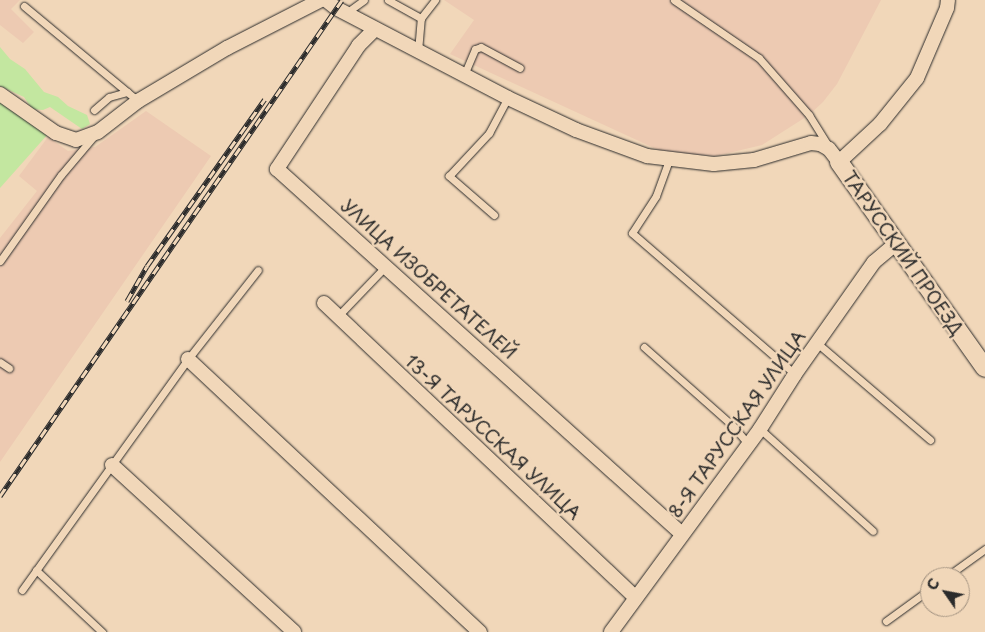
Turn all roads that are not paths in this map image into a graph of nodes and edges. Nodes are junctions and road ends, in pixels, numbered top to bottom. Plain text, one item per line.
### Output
1 (321, 0) edge
2 (326, 0) edge
3 (364, 0) edge
4 (388, 0) edge
5 (435, 0) edge
6 (674, 0) edge
7 (948, 0) edge
8 (24, 6) dead end
9 (345, 13) junction
10 (421, 18) junction
11 (375, 29) junction
12 (418, 51) junction
13 (520, 68) dead end
14 (464, 75) junction
15 (127, 92) junction
16 (0, 94) edge
17 (508, 98) junction
18 (138, 101) junction
19 (94, 110) dead end
20 (98, 132) junction
21 (834, 155) junction
22 (669, 160) junction
23 (494, 215) dead end
24 (897, 243) junction
25 (0, 261) edge
26 (386, 266) junction
27 (258, 270) dead end
28 (324, 303) dead end
29 (338, 316) junction
30 (817, 343) junction
31 (644, 347) dead end
32 (188, 359) junction
33 (0, 362) edge
34 (9, 368) dead end
35 (985, 368) edge
36 (795, 374) junction
37 (760, 429) junction
38 (930, 440) dead end
39 (748, 444) junction
40 (112, 465) junction
41 (873, 531) dead end
42 (682, 534) junction
43 (985, 549) edge
44 (960, 567) edge
45 (36, 570) junction
46 (22, 590) dead end
47 (920, 596) edge
48 (636, 598) junction
49 (886, 621) dead end
50 (102, 632) edge
51 (294, 632) edge
52 (480, 632) edge
53 (611, 632) edge

1 - 18 street
2 - 9 street
3 - 9 lane
4 - 10 lane
5 - 10 lane
6 - 21 lane
7 - 21 street
8 - 15 lane
9 - 11 street
10 - 12 lane
11 - 12 street
11 - 26 street, УЛИЦА ИЗОБРЕТАТЕЛЕЙ
12 - 14 street
13 - 14 lane
14 - 17 street
15 - 18 lane
15 - 19 lane
16 - 20 street
17 - 22 street
17 - 23 lane
18 - 20 street
20 - 25 lane
21 - 22 street
21 - 24 street, ТАРУССКИЙ ПРОЕЗД
22 - 36 lane
24 - 30 street, 8-Я ТАРУССКАЯ УЛИЦА
24 - 35 street, ТАРУССКИЙ ПРОЕЗД
26 - 29 lane
26 - 42 street, УЛИЦА ИЗОБРЕТАТЕЛЕЙ
27 - 32 lane
28 - 29 street, 13-Я ТАРУССКАЯ УЛИЦА
29 - 48 street, 13-Я ТАРУССКАЯ УЛИЦА
30 - 36 street, 8-Я ТАРУССКАЯ УЛИЦА
30 - 38 lane
31 - 39 lane
32 - 40 lane
32 - 52 street
33 - 34 lane
36 - 37 street, 8-Я ТАРУССКАЯ УЛИЦА
37 - 39 street, 8-Я ТАРУССКАЯ УЛИЦА
37 - 41 lane
39 - 42 street, 8-Я ТАРУССКАЯ УЛИЦА
40 - 45 lane
40 - 51 street
42 - 48 street, 8-Я ТАРУССКАЯ УЛИЦА
43 - 44 lane
45 - 46 lane
45 - 50 lane
47 - 49 lane
48 - 53 street, 8-Я ТАРУССКАЯ УЛИЦА

